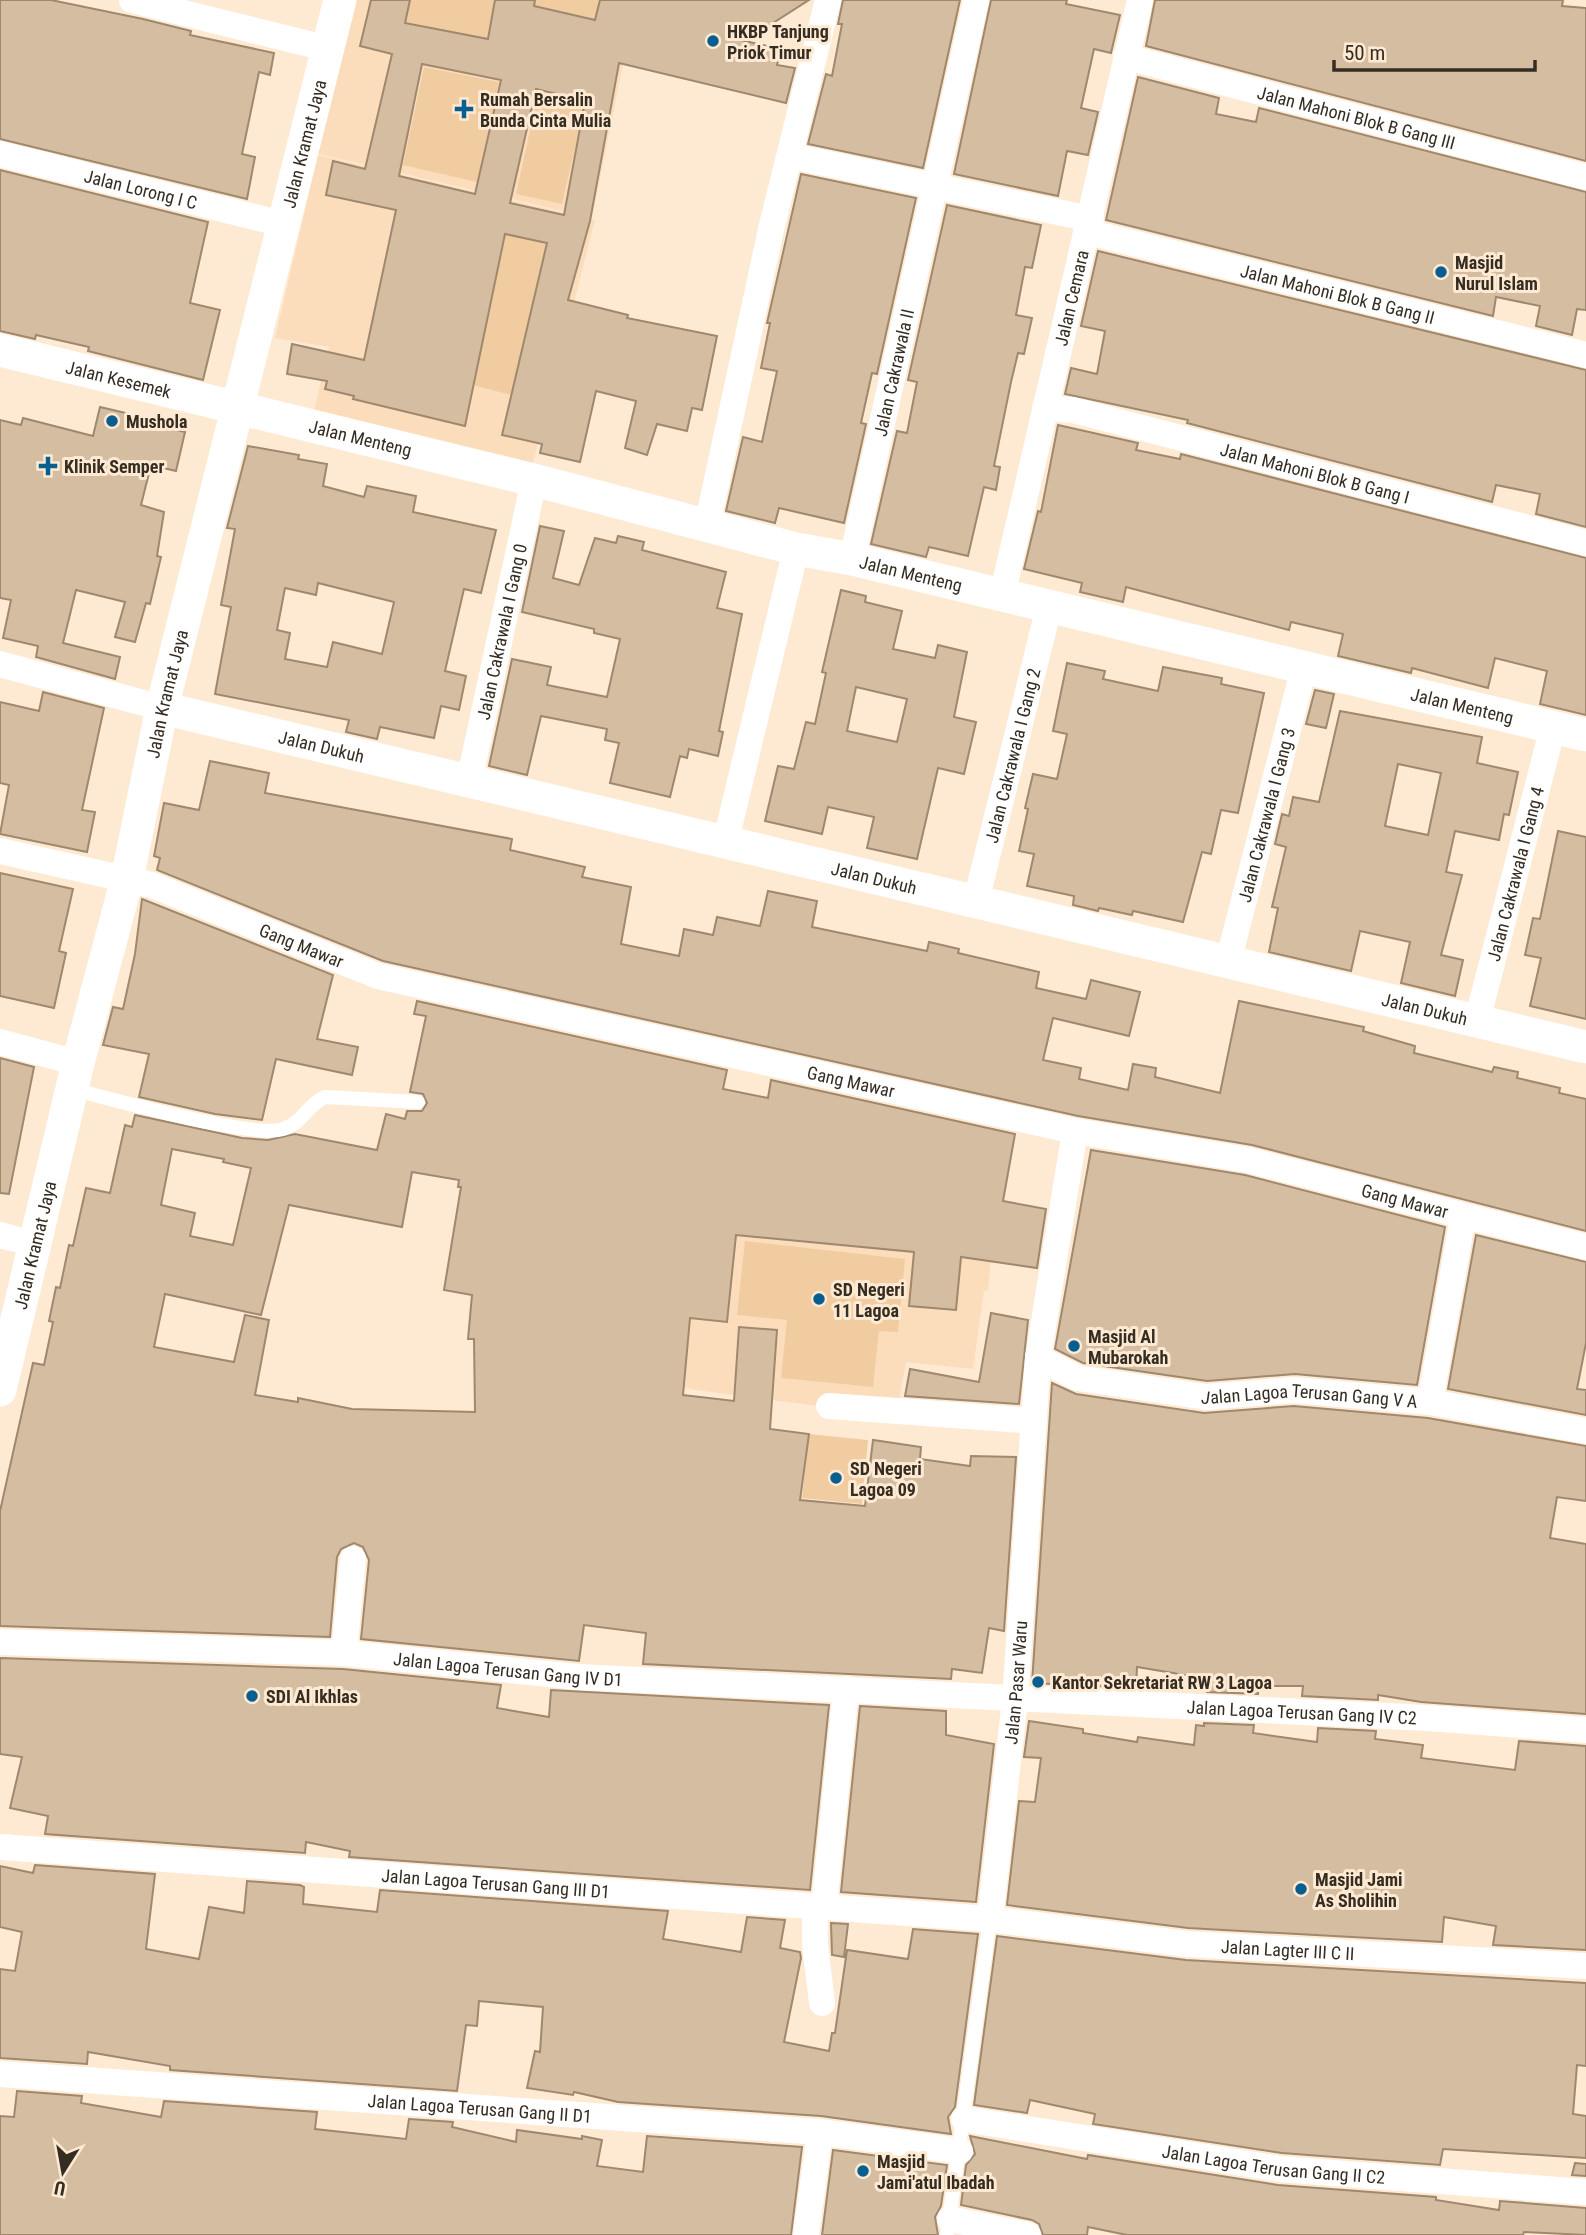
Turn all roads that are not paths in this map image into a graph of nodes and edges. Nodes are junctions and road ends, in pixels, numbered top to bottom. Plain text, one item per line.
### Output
1 (132, 0) edge
2 (341, 0) edge
3 (828, 0) edge
4 (976, 0) edge
5 (1140, 0) edge
6 (329, 49) junction
7 (1126, 57) junction
8 (0, 154) edge
9 (791, 156) junction
10 (1586, 177) edge
11 (935, 187) junction
12 (283, 224) junction
13 (1089, 225) junction
14 (0, 350) edge
15 (1586, 355) edge
16 (237, 407) junction
17 (1045, 408) junction
18 (534, 480) junction
19 (707, 526) junction
20 (1586, 543) edge
21 (796, 549) junction
22 (852, 559) junction
23 (1002, 596) junction
24 (1049, 607) junction
25 (0, 664) edge
26 (1304, 668) junction
27 (162, 708) junction
28 (1553, 727) junction
29 (1586, 735) edge
30 (469, 782) junction
31 (725, 844) junction
32 (0, 851) edge
33 (127, 879) junction
34 (976, 901) junction
35 (1228, 962) junction
36 (1477, 1021) junction
37 (0, 1042) edge
38 (1586, 1047) edge
39 (75, 1076) junction
40 (418, 1101) dead end
41 (1075, 1131) junction
42 (1463, 1217) junction
43 (0, 1235) edge
44 (35, 1244) junction
45 (1586, 1247) edge
46 (1038, 1358) junction
47 (0, 1386) edge
48 (1430, 1402) junction
49 (828, 1406) dead end
50 (1034, 1421) junction
51 (1586, 1431) edge
52 (353, 1559) dead end
53 (0, 1642) edge
54 (344, 1653) junction
55 (846, 1689) junction
56 (1015, 1700) junction
57 (1586, 1730) edge
58 (0, 1847) edge
59 (820, 1907) junction
60 (990, 1919) junction
61 (1586, 1966) edge
62 (822, 2003) dead end
63 (0, 2074) edge
64 (964, 2119) junction
65 (820, 2132) junction
66 (960, 2151) junction
67 (1586, 2192) edge
68 (949, 2227) edge
69 (806, 2235) edge
70 (1028, 2235) edge

1 - 6 street
2 - 6 street, Jalan Kramat Jaya
3 - 9 street
4 - 11 street, Jalan Cakrawala II
5 - 7 street, Jalan Cemara
6 - 12 street, Jalan Kramat Jaya
7 - 10 street, Jalan Mahoni Blok B Gang III
7 - 13 street, Jalan Cemara
8 - 12 street, Jalan Lorong I C
9 - 11 street
9 - 19 street
11 - 13 street
11 - 22 street, Jalan Cakrawala II
12 - 16 street, Jalan Kramat Jaya
13 - 15 street, Jalan Mahoni Blok B Gang II
13 - 17 street, Jalan Cemara
14 - 16 street, Jalan Kesemek
16 - 18 street, Jalan Menteng
16 - 27 street, Jalan Kramat Jaya
17 - 20 street, Jalan Mahoni Blok B Gang I
17 - 23 street, Jalan Cemara
18 - 19 street, Jalan Menteng
18 - 30 street, Jalan Cakrawala I Gang 0
19 - 21 street, Jalan Menteng
21 - 22 street, Jalan Menteng
21 - 31 street
22 - 23 street, Jalan Menteng
23 - 24 street, Jalan Menteng
24 - 26 street, Jalan Menteng
24 - 34 street, Jalan Cakrawala I Gang 2
25 - 27 street
26 - 28 street, Jalan Menteng
26 - 35 street, Jalan Cakrawala I Gang 3
27 - 30 street, Jalan Dukuh
27 - 33 street, Jalan Kramat Jaya
28 - 29 street, Jalan Menteng
28 - 36 street, Jalan Cakrawala I Gang 4
30 - 31 street, Jalan Dukuh
31 - 34 street, Jalan Dukuh
32 - 33 street, Gang Mawar
33 - 39 street, Jalan Kramat Jaya
33 - 41 street, Gang Mawar
34 - 35 street, Jalan Dukuh
35 - 36 street, Jalan Dukuh
36 - 38 street, Jalan Dukuh
37 - 39 street
39 - 40 lane
39 - 44 street, Jalan Kramat Jaya
41 - 42 street, Gang Mawar
41 - 46 street, Jalan Pasar Waru
42 - 45 street, Gang Mawar
42 - 48 street
43 - 44 street
44 - 47 street, Jalan Kramat Jaya
46 - 48 street, Jalan Lagoa Terusan Gang V A
46 - 50 street, Jalan Pasar Waru
48 - 51 street, Jalan Lagoa Terusan Gang V A
49 - 50 street
50 - 56 street, Jalan Pasar Waru
52 - 54 street
53 - 54 street, Jalan Lagoa Terusan Gang IV D1
54 - 55 street, Jalan Lagoa Terusan Gang IV D1
55 - 56 street, Jalan Lagoa Terusan Gang IV D1
55 - 59 street
56 - 57 street, Jalan Lagoa Terusan Gang IV C2
56 - 60 street, Jalan Pasar Waru
58 - 59 street, Jalan Lagoa Terusan Gang III D1
59 - 60 street, Jalan Lagoa Terusan Gang III D1
59 - 62 street
60 - 61 street, Jalan Lagter III C II
60 - 64 lane, Jalan Pasar Waru
63 - 65 street, Jalan Lagoa Terusan Gang II D1
64 - 66 lane, Jalan Pasar Waru
64 - 67 street, Jalan Lagoa Terusan Gang II C2
65 - 66 street, Jalan Lagoa Terusan Gang II D1
65 - 69 street
66 - 68 lane, Jalan Pasar Waru
68 - 70 street

